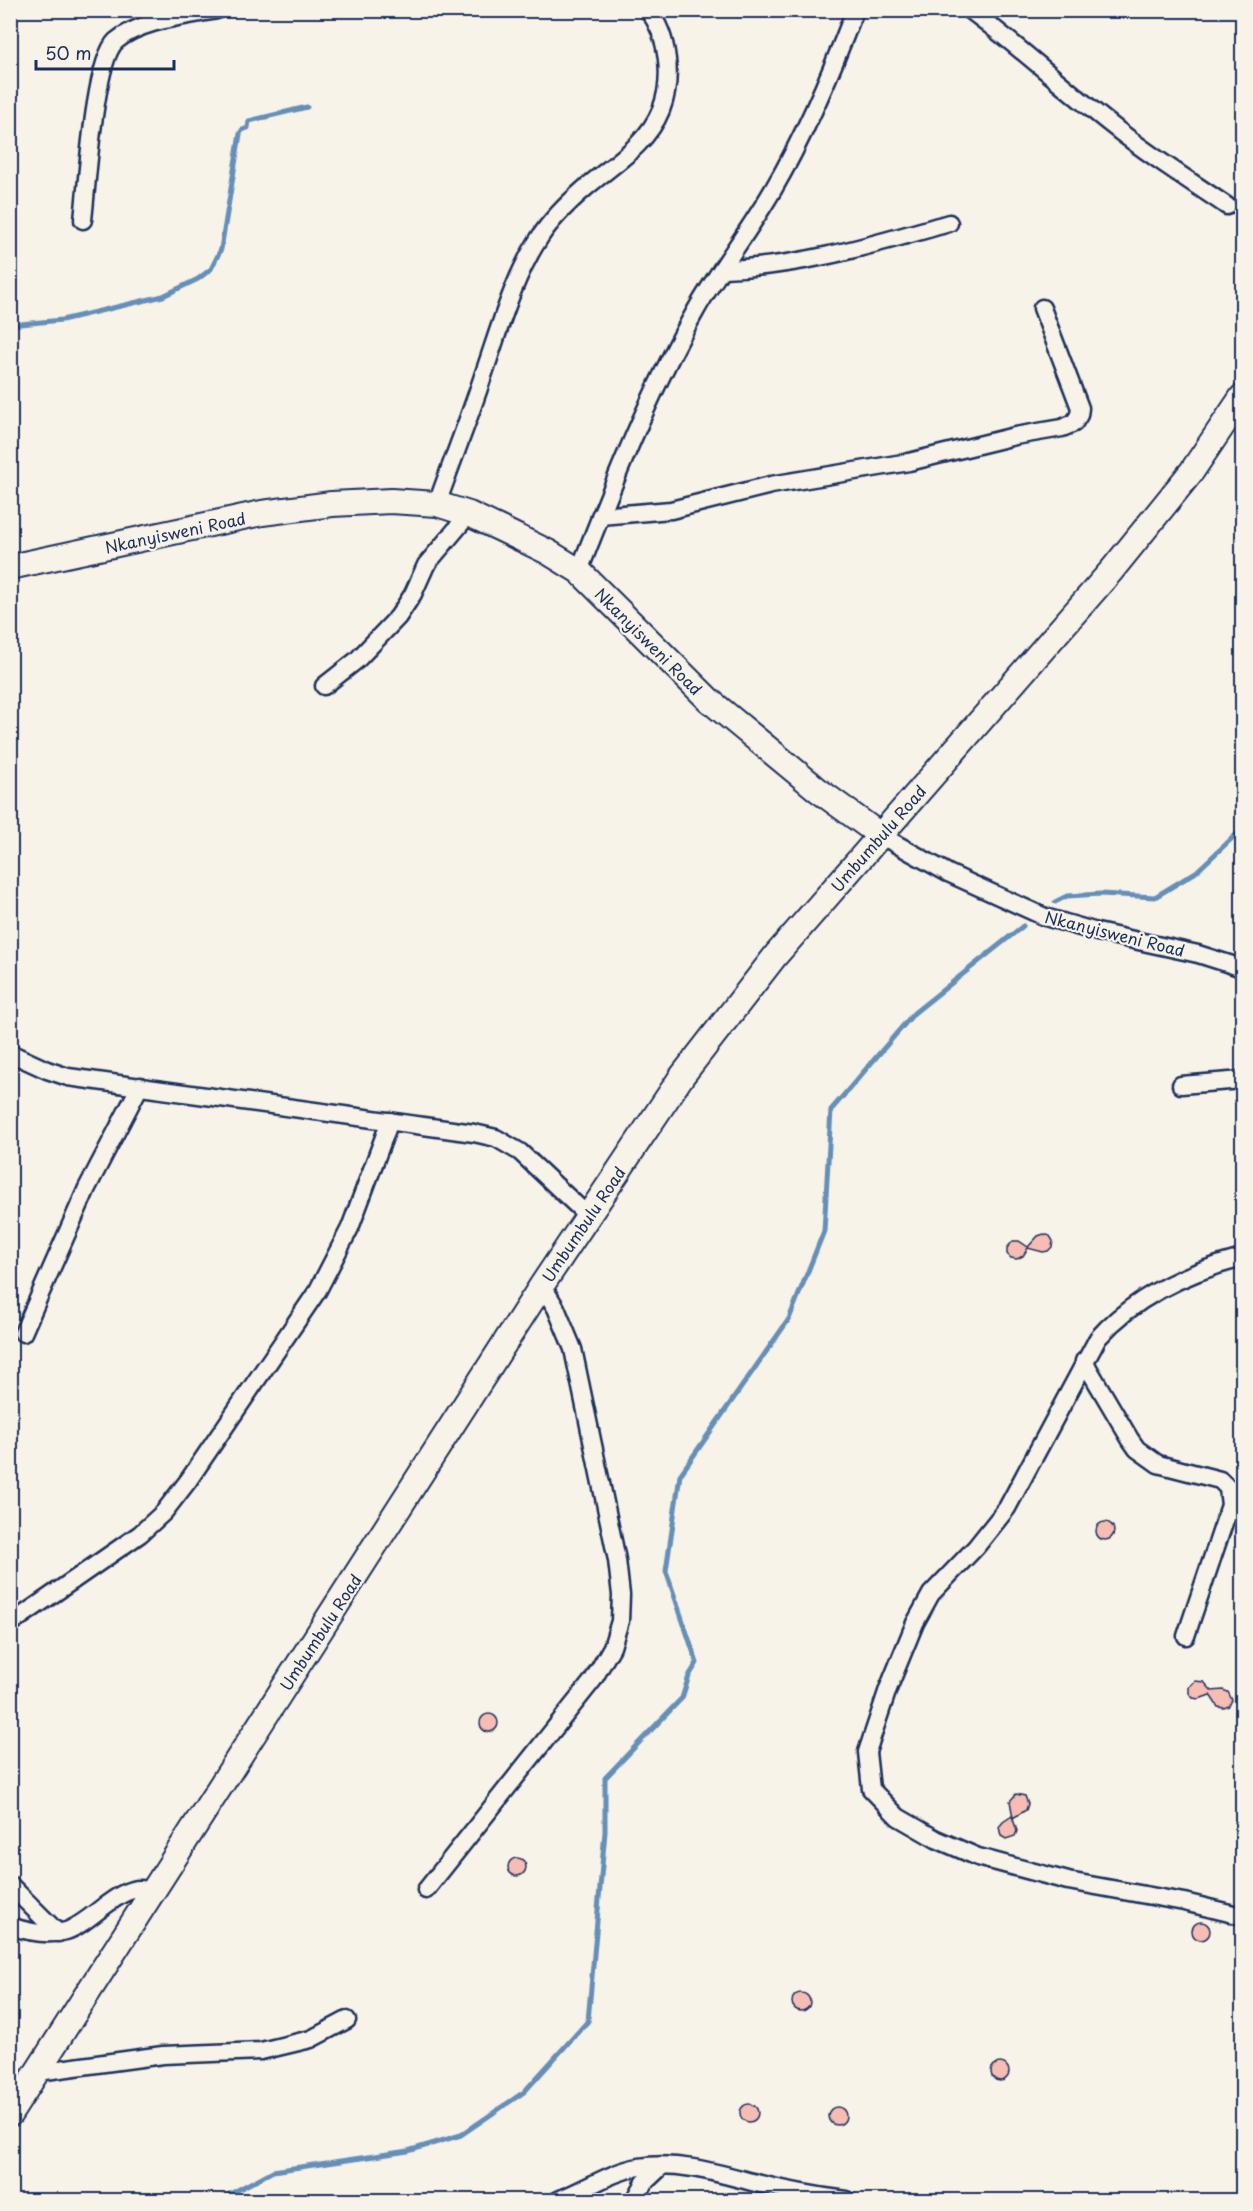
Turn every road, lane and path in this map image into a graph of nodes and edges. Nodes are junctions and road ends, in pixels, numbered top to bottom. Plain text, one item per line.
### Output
1 (217, 10) edge
2 (648, 10) edge
3 (855, 10) edge
4 (970, 10) edge
5 (1227, 206) dead end
6 (83, 220) dead end
7 (949, 223) dead end
8 (723, 269) junction
9 (1042, 308) dead end
10 (1242, 397) edge
11 (436, 504) junction
12 (469, 514) junction
13 (600, 516) junction
14 (12, 568) edge
15 (579, 571) junction
16 (324, 686) dead end
17 (880, 835) junction
18 (1242, 968) edge
19 (10, 1053) edge
20 (1242, 1080) edge
21 (1181, 1085) dead end
22 (140, 1086) junction
23 (390, 1121) junction
24 (588, 1216) junction
25 (1242, 1258) edge
26 (542, 1285) junction
27 (23, 1333) dead end
28 (1084, 1361) junction
29 (10, 1624) edge
30 (1186, 1636) dead end
31 (10, 1885) edge
32 (426, 1890) dead end
33 (152, 1893) junction
34 (1242, 1916) edge
35 (10, 1926) edge
36 (57, 1933) junction
37 (347, 2020) dead end
38 (24, 2085) edge
39 (10, 2114) edge
40 (662, 2166) junction
41 (558, 2200) edge
42 (635, 2200) edge
43 (847, 2200) edge

1 - 6 street
2 - 11 street
3 - 8 street
4 - 5 street
7 - 8 street
8 - 13 street
9 - 13 street
10 - 17 main road, Umbumbulu Road
11 - 12 main road, Nkanyisweni Road
11 - 14 main road, Nkanyisweni Road
12 - 15 main road, Nkanyisweni Road
12 - 16 street
13 - 15 street
15 - 17 main road, Nkanyisweni Road
17 - 18 street, Nkanyisweni Road
17 - 24 main road, Umbumbulu Road
19 - 22 street
20 - 21 street
22 - 23 street
22 - 27 street
23 - 24 street
23 - 29 street
24 - 26 main road, Umbumbulu Road
25 - 28 street
26 - 32 street
26 - 33 main road, Umbumbulu Road
28 - 30 street
28 - 34 street
31 - 36 street
33 - 36 street
33 - 38 main road, Umbumbulu Road
35 - 36 street
37 - 38 street
38 - 39 main road, Umbumbulu Road
40 - 41 street
40 - 42 street
40 - 43 street

